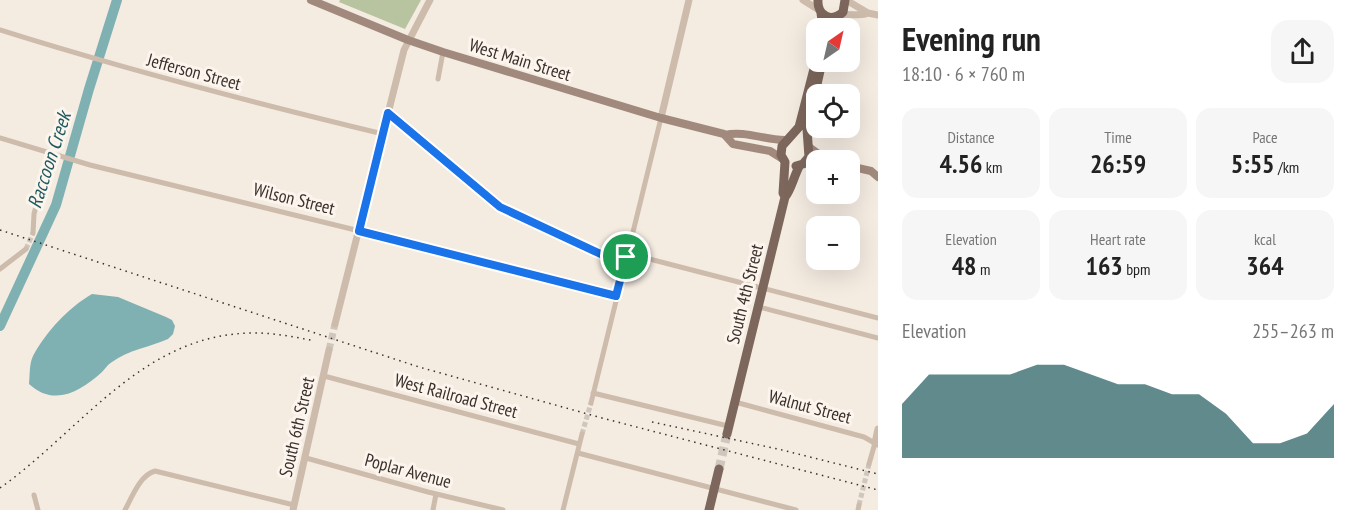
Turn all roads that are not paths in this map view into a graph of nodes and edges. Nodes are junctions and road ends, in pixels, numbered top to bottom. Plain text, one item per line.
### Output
1 (311, 0) edge
2 (430, 0) edge
3 (689, 0) edge
4 (803, 0) edge
5 (846, 0) edge
6 (819, 8) edge
7 (868, 13) junction
8 (878, 15) edge
9 (838, 16) junction
10 (0, 30) edge
11 (408, 40) junction
12 (443, 52) junction
13 (813, 72) edge
14 (820, 72) edge
15 (438, 79) dead end
16 (388, 113) junction
17 (661, 118) junction
18 (383, 134) junction
19 (725, 135) junction
20 (0, 138) edge
21 (788, 139) junction
22 (809, 146) junction
23 (814, 150) edge
24 (50, 154) junction
25 (784, 160) junction
26 (806, 164) edge
27 (801, 165) junction
28 (874, 170) edge
29 (878, 177) edge
30 (785, 197) junction
31 (359, 231) junction
32 (33, 233) tunnel mouth
33 (26, 249) tunnel mouth
34 (626, 257) junction
35 (0, 269) edge
36 (763, 288) junction
37 (616, 296) junction
38 (759, 307) junction
39 (878, 318) edge
40 (335, 324) tunnel mouth
41 (878, 338) edge
42 (329, 350) tunnel mouth
43 (324, 376) junction
44 (593, 393) junction
45 (735, 402) junction
46 (591, 403) tunnel mouth
47 (878, 429) edge
48 (727, 430) joint
49 (582, 434) tunnel mouth
50 (579, 444) junction
51 (876, 444) edge
52 (578, 453) junction
53 (306, 458) junction
54 (869, 464) tunnel mouth
55 (719, 469) tunnel mouth
56 (715, 488) junction
57 (436, 494) junction
58 (34, 495) dead end
59 (294, 507) edge
60 (38, 510) edge
61 (125, 510) edge
62 (433, 510) edge
63 (503, 510) edge
64 (563, 510) edge
65 (709, 510) edge
66 (796, 510) edge

1 - 11 main road, West Main Street
2 - 11 street
3 - 17 street
4 - 6 street
5 - 7 street
5 - 9 main road
6 - 9 main road
7 - 8 street
7 - 9 street
10 - 18 street, Jefferson Street
11 - 12 main road, West Main Street
11 - 16 street
12 - 15 street
12 - 17 main road, West Main Street
13 - 21 main road
14 - 22 main road
16 - 18 street
16 - 34 street
17 - 19 main road, West Main Street
17 - 34 street
18 - 31 street
19 - 21 main road
19 - 25 main road
20 - 24 street, Wilson Street
21 - 22 main road
21 - 25 main road
22 - 23 main road
22 - 27 main road
24 - 31 street, Wilson Street
24 - 32 street
25 - 27 main road
25 - 30 main road
26 - 27 main road
27 - 30 main road, South 4th Street
28 - 29 main road
30 - 36 main road, South 4th Street
31 - 37 street, Wilson Street
31 - 40 street
33 - 35 street
34 - 36 street
34 - 37 street
36 - 38 main road, South 4th Street
36 - 39 street
37 - 44 street
38 - 41 street
38 - 45 main road, South 4th Street
42 - 43 street, South 6th Street
43 - 50 street, West Railroad Street
43 - 53 street, South 6th Street
44 - 46 street
44 - 48 street
45 - 48 main road, South 4th Street
45 - 51 street, Walnut Street
47 - 51 street
49 - 50 street
50 - 52 street
51 - 54 street
52 - 56 street
52 - 64 street
53 - 57 street, Poplar Avenue
53 - 59 street, South 6th Street
55 - 56 main road
56 - 65 main road
56 - 66 street
57 - 62 street
57 - 63 street, Poplar Avenue
58 - 60 street
59 - 61 street

